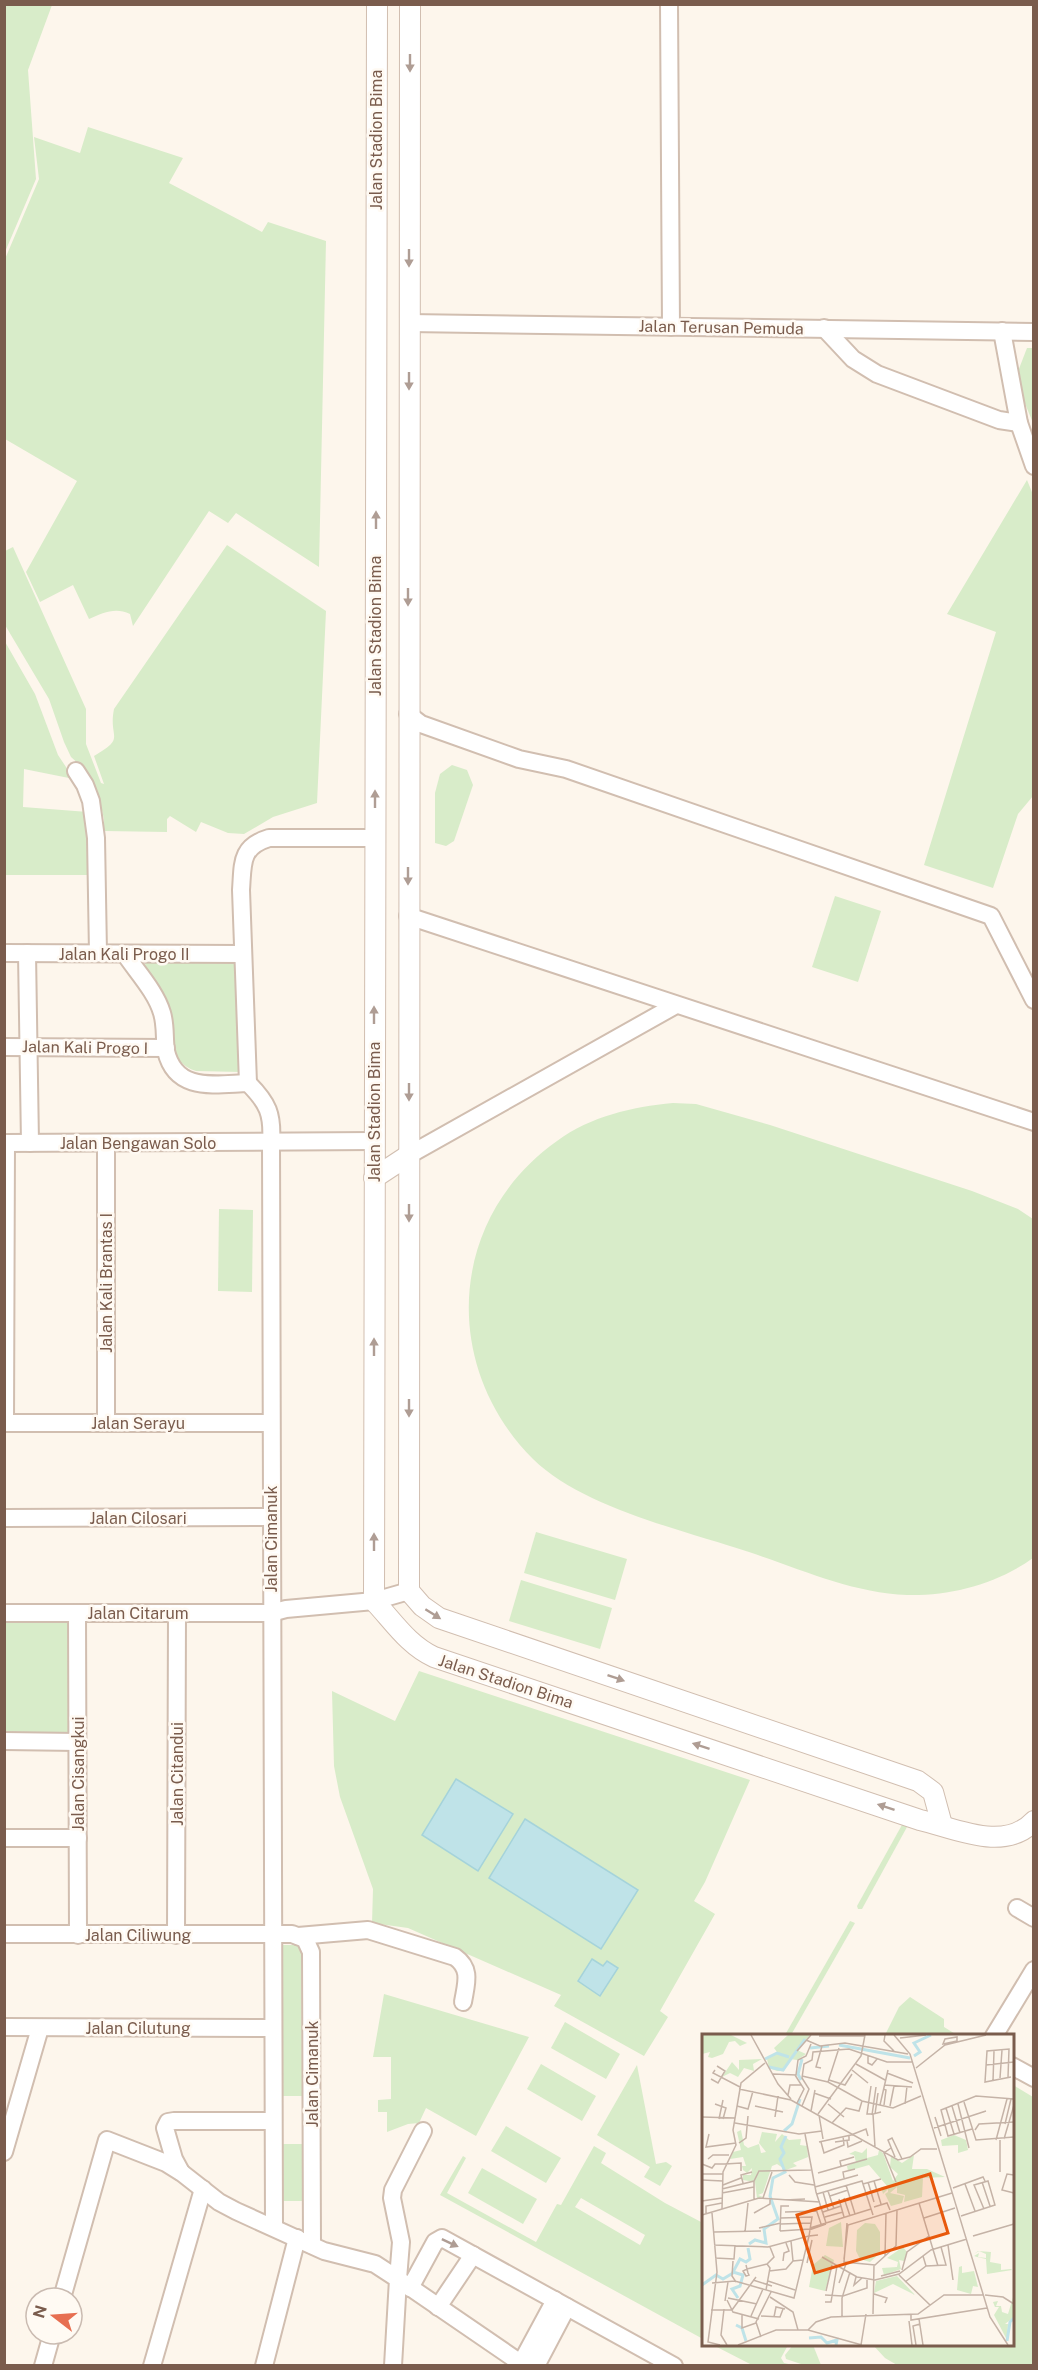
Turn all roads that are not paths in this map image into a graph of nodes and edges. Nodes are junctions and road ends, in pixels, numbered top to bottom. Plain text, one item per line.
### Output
1 (377, 4) edge
2 (410, 4) edge
3 (669, 4) edge
4 (376, 322) junction
5 (409, 323) junction
6 (671, 327) junction
7 (824, 328) junction
8 (1002, 331) junction
9 (1034, 332) edge
10 (1019, 423) junction
11 (1034, 466) edge
12 (375, 714) junction
13 (408, 714) junction
14 (76, 771) dead end
15 (375, 838) junction
16 (408, 916) junction
17 (375, 917) junction
18 (4, 953) edge
19 (27, 953) junction
20 (98, 953) junction
21 (125, 954) junction
22 (243, 954) junction
23 (1034, 1000) edge
24 (676, 1005) junction
25 (4, 1047) edge
26 (29, 1047) junction
27 (166, 1048) junction
28 (248, 1083) junction
29 (1034, 1122) edge
30 (374, 1141) junction
31 (5, 1143) edge
32 (30, 1143) junction
33 (106, 1143) junction
34 (271, 1143) junction
35 (409, 1155) junction
36 (374, 1178) junction
37 (5, 1241) edge
38 (5, 1323) edge
39 (5, 1423) edge
40 (106, 1423) junction
41 (271, 1423) junction
42 (271, 1517) junction
43 (4, 1518) edge
44 (409, 1591) junction
45 (374, 1601) junction
46 (4, 1612) edge
47 (77, 1613) junction
48 (177, 1613) junction
49 (271, 1613) junction
50 (4, 1741) edge
51 (78, 1742) junction
52 (933, 1792) junction
53 (920, 1820) junction
54 (1034, 1821) edge
55 (942, 1825) junction
56 (4, 1838) edge
57 (78, 1838) junction
58 (1017, 1908) dead end
59 (1034, 1918) edge
60 (4, 1934) edge
61 (272, 1934) junction
62 (78, 1935) junction
63 (176, 1935) junction
64 (298, 1936) junction
65 (1034, 1970) edge
66 (463, 2002) dead end
67 (4, 2027) edge
68 (40, 2028) junction
69 (272, 2028) junction
70 (995, 2034) edge
71 (1014, 2067) edge
72 (1034, 2078) edge
73 (273, 2121) junction
74 (423, 2132) dead end
75 (4, 2152) edge
76 (182, 2173) junction
77 (203, 2189) junction
78 (274, 2226) junction
79 (304, 2241) junction
80 (473, 2255) junction
81 (404, 2283) junction
82 (65, 2286) edge
83 (561, 2303) junction
84 (438, 2307) junction
85 (49, 2346) edge
86 (527, 2365) edge
87 (43, 2366) edge
88 (152, 2366) edge
89 (264, 2366) edge
90 (393, 2366) edge
91 (674, 2366) edge

1 - 4 street, Jalan Stadion Bima
2 -> 5 street, Jalan Stadion Bima
3 - 6 street
4 - 5 street
12 -> 4 street, Jalan Stadion Bima
5 - 6 street, Jalan Terusan Pemuda
5 -> 13 street, Jalan Stadion Bima
6 - 7 street, Jalan Terusan Pemuda
7 - 8 street, Jalan Terusan Pemuda
7 - 10 street
8 - 9 street, Jalan Terusan Pemuda
8 - 10 street
10 - 11 street
12 - 13 street
15 -> 12 street, Jalan Stadion Bima
13 -> 16 street, Jalan Stadion Bima
13 - 23 street
14 - 20 street
15 - 17 street, Jalan Stadion Bima
15 - 22 street
16 - 17 street
16 - 24 street
16 -> 35 street, Jalan Stadion Bima
30 -> 17 street, Jalan Stadion Bima
18 - 19 street, Jalan Kali Progo II
19 - 20 street, Jalan Kali Progo II
19 - 26 street
20 - 21 street, Jalan Kali Progo II
21 - 22 street, Jalan Kali Progo II
21 - 27 street
22 - 28 street
24 - 29 street
24 - 35 street
25 - 26 street, Jalan Kali Progo I
26 - 27 street, Jalan Kali Progo I
26 - 32 street
27 - 28 street
28 - 34 street, Jalan Cimanuk
30 - 34 street, Jalan Bengawan Solo
30 - 36 street, Jalan Stadion Bima
31 - 32 street, Jalan Bengawan Solo
31 - 37 street
32 - 33 street, Jalan Bengawan Solo
33 - 34 street, Jalan Bengawan Solo
33 - 40 street, Jalan Kali Brantas I
34 - 41 street, Jalan Cimanuk
35 - 36 street
35 -> 44 street, Jalan Stadion Bima
45 -> 36 street, Jalan Stadion Bima
37 - 38 street
38 - 39 street
39 - 40 street, Jalan Serayu
40 - 41 street, Jalan Serayu
41 - 42 street, Jalan Cimanuk
42 - 43 street, Jalan Cilosari
42 - 49 street, Jalan Cimanuk
44 - 45 street, Jalan Citarum
44 -> 52 street
45 - 49 street, Jalan Citarum
53 -> 45 street, Jalan Stadion Bima
46 - 47 street, Jalan Citarum
47 - 48 street, Jalan Citarum
47 - 51 street, Jalan Cisangkui
48 - 49 street, Jalan Citarum
48 - 63 street, Jalan Citandui
49 - 61 street, Jalan Cimanuk
50 - 51 street
51 - 57 street, Jalan Cisangkui
52 - 53 street
52 - 55 street
53 - 55 street, Jalan Stadion Bima
54 - 55 street, Jalan Stadion Bima
56 - 57 street
57 - 62 street, Jalan Cisangkui
58 - 59 street
60 - 62 street, Jalan Ciliwung
61 - 63 street, Jalan Ciliwung
61 - 64 street
61 - 69 street, Jalan Cimanuk
62 - 63 street, Jalan Ciliwung
64 - 66 street
64 - 79 street, Jalan Cimanuk
65 - 70 street
67 - 68 street, Jalan Cilutung
68 - 69 street, Jalan Cilutung
68 - 75 street
69 - 73 street, Jalan Cimanuk
71 - 72 street
73 - 76 street
73 - 78 street, Jalan Cimanuk
74 - 81 street
76 - 77 street
76 - 82 street
77 - 78 street
77 - 88 street
78 - 79 street
79 - 81 street
79 - 89 street, Jalan Cimanuk
81 -> 80 street
80 - 83 street
80 - 84 street
81 - 84 street
81 - 90 street
83 - 86 street
83 - 91 street
84 - 86 street
85 - 87 street

